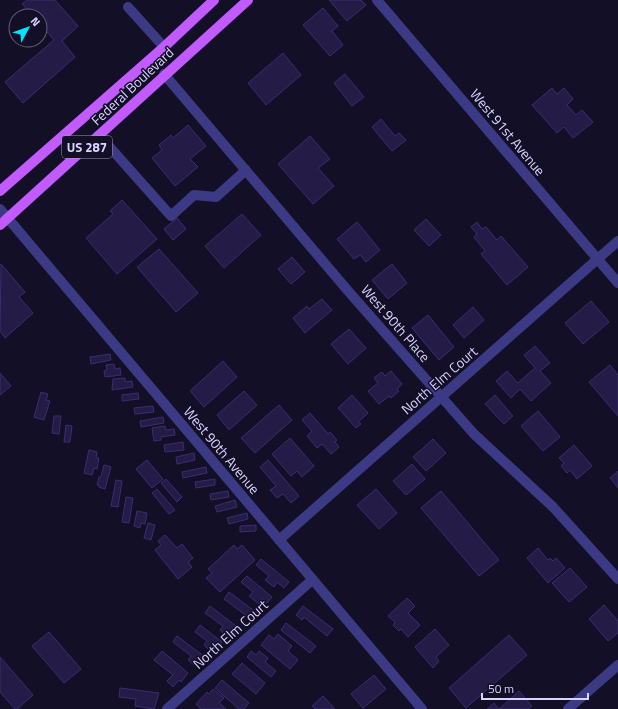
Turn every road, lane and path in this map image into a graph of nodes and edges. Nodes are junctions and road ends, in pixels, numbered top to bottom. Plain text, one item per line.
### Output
1 (214, 0) edge
2 (248, 0) edge
3 (377, 0) edge
4 (238, 5) edge
5 (128, 7) dead end
6 (164, 47) junction
7 (164, 74) junction
8 (99, 136) junction
9 (246, 170) junction
10 (0, 191) edge
11 (0, 209) edge
12 (4, 222) edge
13 (618, 240) edge
14 (597, 259) junction
15 (618, 283) edge
16 (442, 396) junction
17 (279, 540) junction
18 (618, 579) edge
19 (312, 580) junction
20 (618, 666) edge
21 (418, 707) edge
22 (169, 708) edge
23 (568, 709) edge

1 - 6 main road, Federal Boulevard / US 287
2 - 4 main road, Federal Boulevard / US 287
3 - 14 street, West 91st Avenue
4 - 7 main road, Federal Boulevard / US 287
5 - 6 street
6 - 10 main road, Federal Boulevard / US 287
7 - 8 main road, Federal Boulevard / US 287
7 - 9 street, West 90th Place
8 - 9 street
8 - 12 main road, Federal Boulevard / US 287
9 - 16 street, West 90th Place
11 - 12 street, West 90th Avenue
12 - 17 street, West 90th Avenue
13 - 14 street, North Elm Court
14 - 15 street, West 91st Avenue
14 - 16 street, North Elm Court
16 - 17 street, North Elm Court
16 - 18 street, West 90th Place
17 - 19 street, West 90th Avenue
19 - 21 street, West 90th Avenue
19 - 22 street, North Elm Court
20 - 23 street

